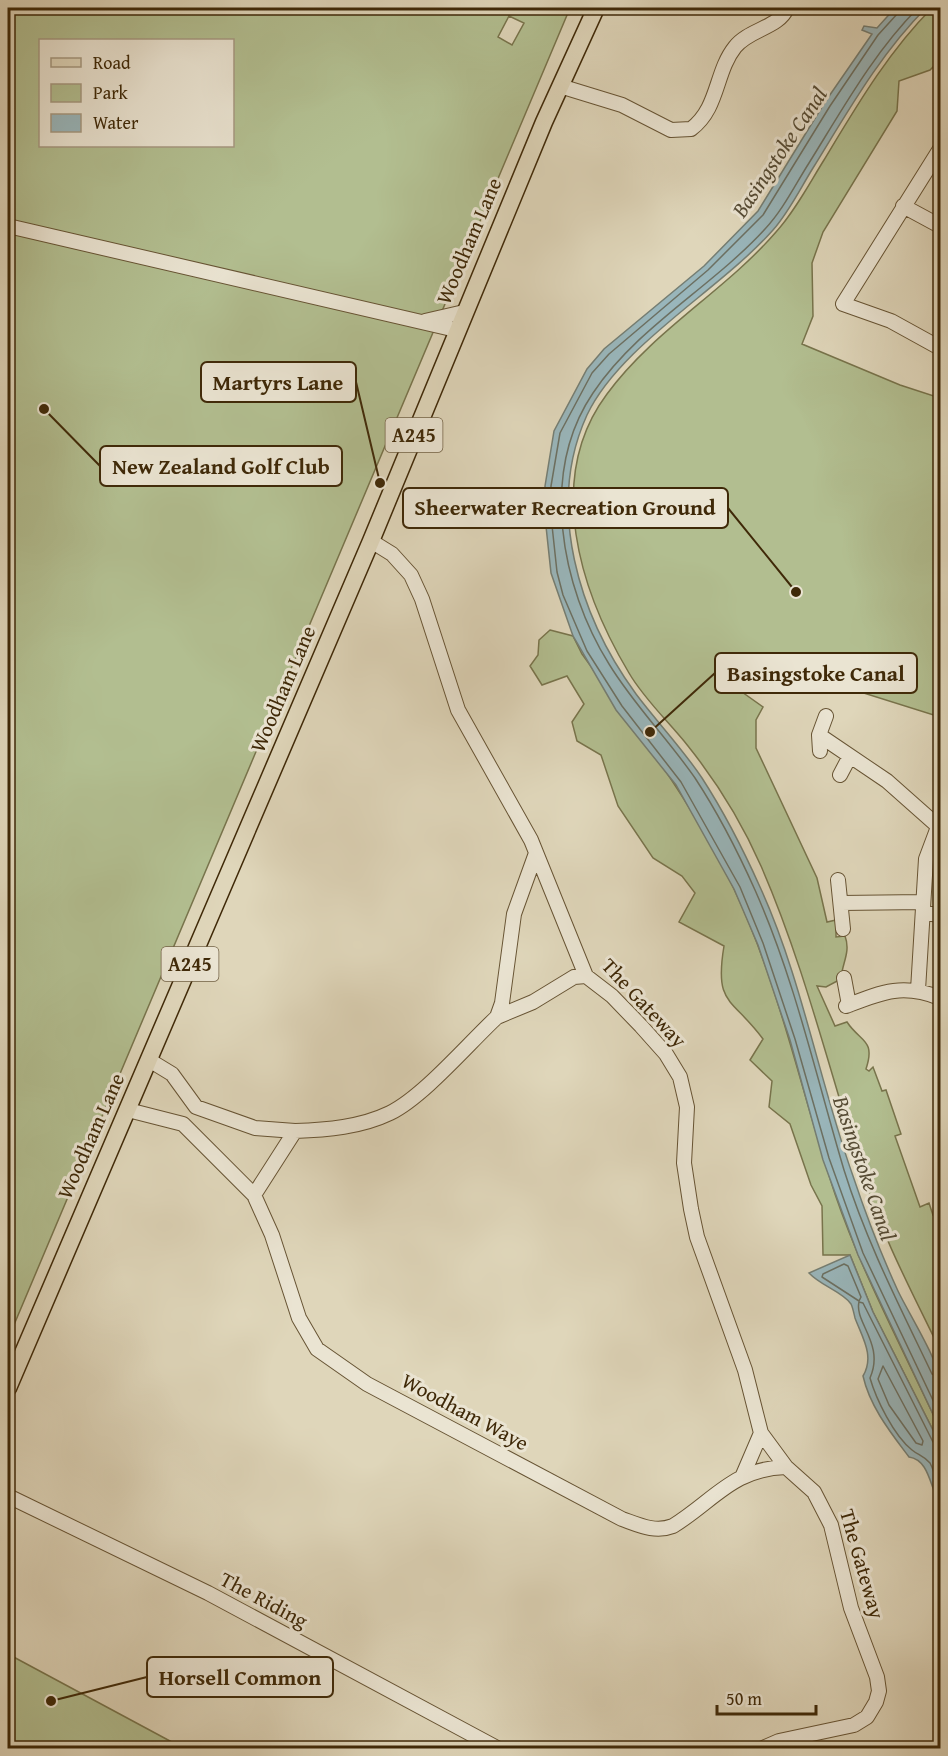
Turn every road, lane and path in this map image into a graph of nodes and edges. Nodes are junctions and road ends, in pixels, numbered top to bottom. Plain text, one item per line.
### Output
1 (596, 8) edge
2 (787, 8) edge
3 (560, 86) junction
4 (940, 148) edge
5 (903, 206) junction
6 (8, 226) edge
7 (940, 226) edge
8 (464, 312) junction
9 (417, 322) junction
10 (456, 330) junction
11 (940, 348) edge
12 (371, 541) junction
13 (826, 716) dead end
14 (819, 735) junction
15 (820, 751) dead end
16 (850, 756) junction
17 (840, 775) dead end
18 (939, 828) edge
19 (537, 854) junction
20 (838, 880) dead end
21 (841, 903) junction
22 (923, 908) junction
23 (940, 915) edge
24 (843, 928) dead end
25 (586, 976) junction
26 (844, 978) dead end
27 (918, 990) junction
28 (940, 998) edge
29 (497, 1017) junction
30 (149, 1060) junction
31 (193, 1105) junction
32 (128, 1110) junction
33 (183, 1124) junction
34 (295, 1131) junction
35 (254, 1195) junction
36 (8, 1388) edge
37 (761, 1433) junction
38 (786, 1467) junction
39 (743, 1475) junction
40 (8, 1496) edge
41 (497, 1749) edge
42 (763, 1749) edge

1 - 3 main road, Woodham Lane / A245
2 - 3 street
3 - 8 main road, Woodham Lane / A245
4 - 5 street
5 - 7 street
5 - 11 street
6 - 9 street
8 - 9 street
8 - 10 main road, Woodham Lane / A245
9 - 10 street
10 - 12 main road, Woodham Lane / A245
12 - 19 street, The Gateway
12 - 30 main road, Woodham Lane / A245
13 - 14 street
14 - 15 street
14 - 16 street
16 - 17 street
16 - 18 street
18 - 22 street
19 - 25 street, The Gateway
19 - 29 street
20 - 21 street
21 - 22 street
21 - 24 street
22 - 23 street
22 - 27 street
25 - 29 street
25 - 37 street, The Gateway
26 - 27 street
27 - 28 street
29 - 34 street
30 - 31 street
30 - 32 main road, Woodham Lane / A245
31 - 33 street
31 - 34 street
32 - 33 street
32 - 36 main road, Woodham Lane / A245
33 - 35 street, Woodham Waye
34 - 35 street
35 - 39 street, Woodham Waye
37 - 38 street, The Gateway
37 - 39 street
38 - 39 street
38 - 42 street, The Gateway
40 - 41 street, The Riding

